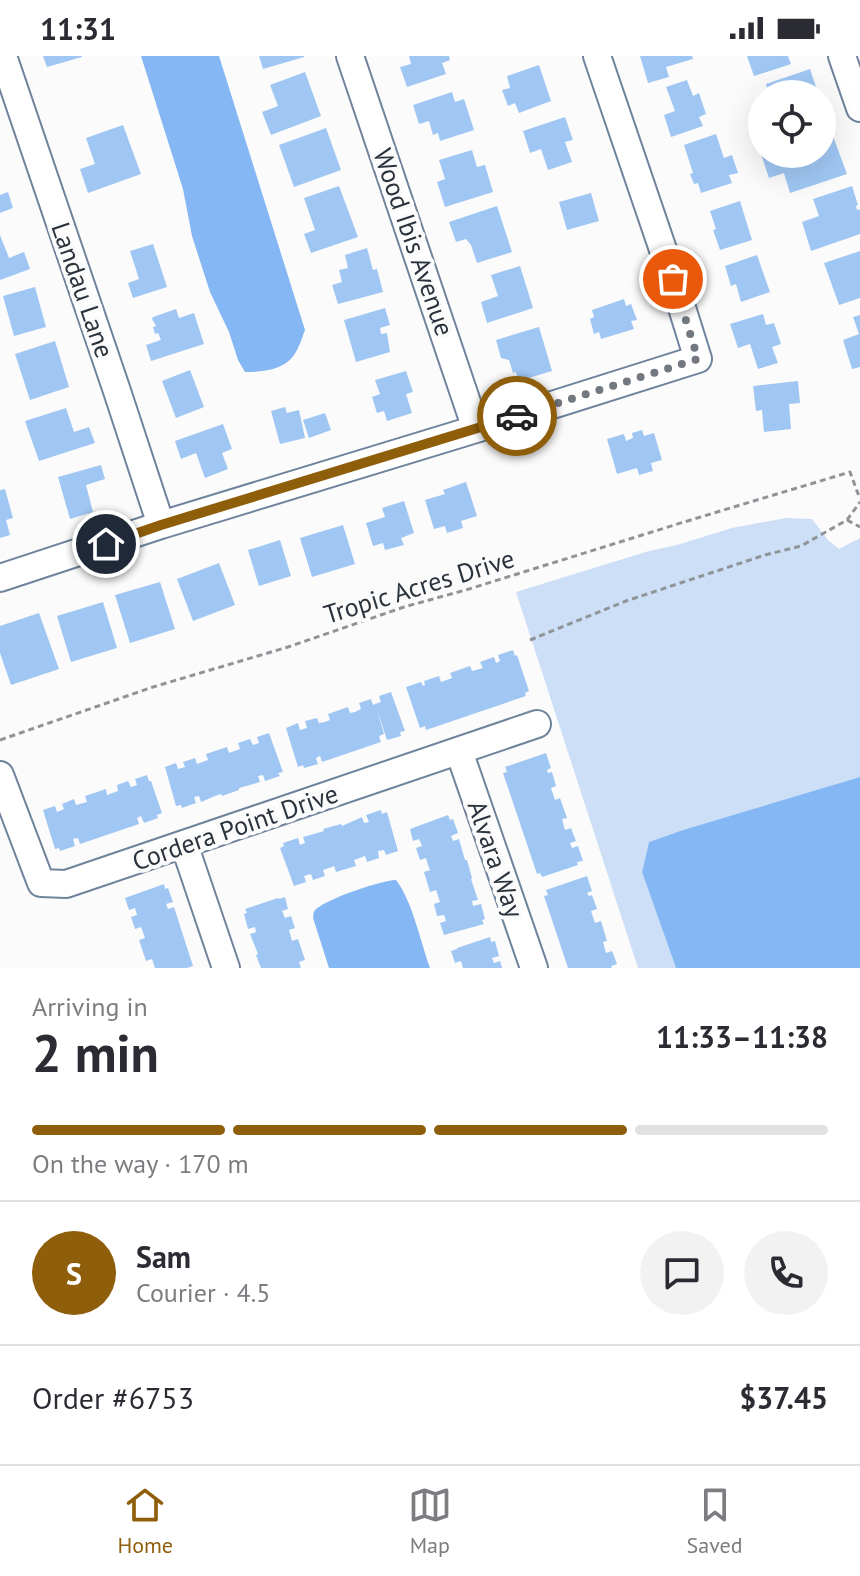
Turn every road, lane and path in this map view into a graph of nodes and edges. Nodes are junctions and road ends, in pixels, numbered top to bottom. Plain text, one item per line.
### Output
1 (3, 56) edge
2 (350, 56) edge
3 (597, 56) edge
4 (842, 56) edge
5 (860, 108) edge
6 (476, 429) junction
7 (860, 501) edge
8 (847, 520) junction
9 (161, 525) junction
10 (860, 527) edge
11 (0, 578) edge
12 (530, 640) dead end
13 (537, 724) dead end
14 (0, 740) edge
15 (459, 751) junction
16 (0, 775) edge
17 (184, 844) junction
18 (226, 968) edge
19 (534, 968) edge

1 - 9 street, Landau Lane
2 - 6 street, Wood Ibis Avenue
3 - 6 street
4 - 5 street
6 - 9 street
7 - 8 path
7 - 14 path, Tropic Acres Drive
8 - 10 path
8 - 12 path
9 - 11 street
13 - 15 street, Cordera Point Drive
15 - 17 street, Cordera Point Drive
15 - 19 street, Alvara Way
16 - 17 street, Cordera Point Drive
17 - 18 street

